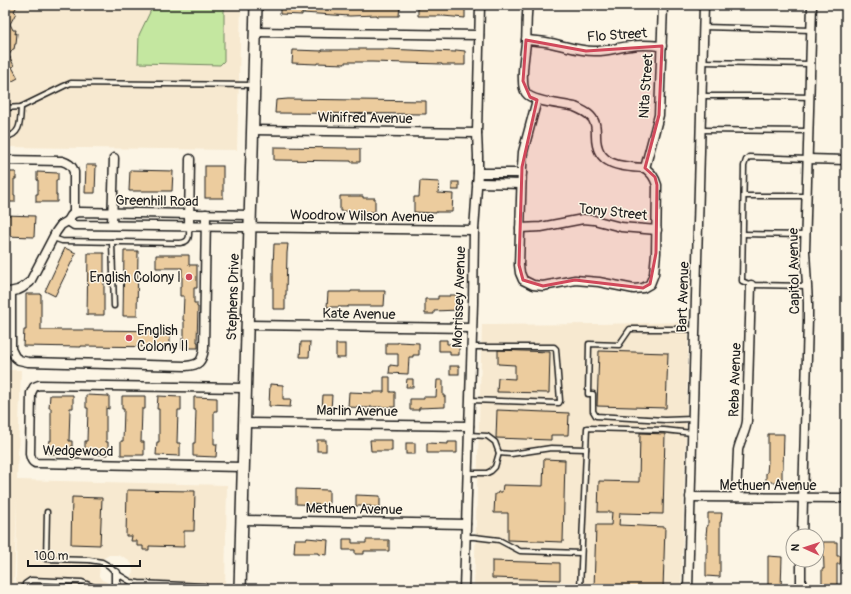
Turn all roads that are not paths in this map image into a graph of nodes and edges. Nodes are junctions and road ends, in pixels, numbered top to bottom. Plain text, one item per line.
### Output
1 (256, 5) edge
2 (480, 5) edge
3 (528, 5) edge
4 (663, 5) edge
5 (704, 5) edge
6 (812, 5) edge
7 (703, 27) junction
8 (811, 30) junction
9 (255, 32) junction
10 (479, 34) junction
11 (526, 40) junction
12 (662, 46) junction
13 (702, 62) junction
14 (810, 64) junction
15 (254, 85) junction
16 (701, 96) junction
17 (810, 96) junction
18 (537, 100) junction
19 (21, 107) junction
20 (5, 108) edge
21 (252, 130) junction
22 (700, 130) junction
23 (809, 132) junction
24 (477, 133) junction
25 (5, 137) edge
26 (114, 158) dead end
27 (190, 159) dead end
28 (808, 159) junction
29 (5, 160) edge
30 (846, 160) edge
31 (645, 168) junction
32 (478, 173) junction
33 (522, 173) junction
34 (477, 183) junction
35 (521, 184) junction
36 (744, 196) junction
37 (807, 196) junction
38 (74, 213) junction
39 (112, 213) junction
40 (189, 214) junction
41 (206, 214) junction
42 (250, 215) junction
43 (68, 221) junction
44 (112, 225) junction
45 (190, 226) junction
46 (206, 226) junction
47 (250, 227) junction
48 (520, 228) junction
49 (474, 230) junction
50 (657, 230) junction
51 (743, 234) junction
52 (806, 235) junction
53 (53, 238) junction
54 (112, 242) junction
55 (751, 285) junction
56 (807, 286) junction
57 (8, 293) edge
58 (114, 306) dead end
59 (247, 325) junction
60 (471, 328) junction
61 (695, 330) junction
62 (471, 347) junction
63 (245, 388) junction
64 (470, 400) junction
65 (692, 419) junction
66 (244, 423) junction
67 (469, 426) junction
68 (692, 433) junction
69 (468, 435) junction
70 (586, 449) junction
71 (499, 453) junction
72 (243, 467) junction
73 (468, 473) junction
74 (690, 497) junction
75 (736, 497) junction
76 (803, 498) junction
77 (846, 498) edge
78 (47, 512) dead end
79 (242, 520) junction
80 (466, 524) junction
81 (802, 528) edge
82 (465, 537) junction
83 (581, 553) junction
84 (801, 568) edge
85 (116, 573) junction
86 (204, 586) dead end
87 (116, 588) edge
88 (25, 589) edge
89 (240, 589) edge
90 (464, 589) edge
91 (580, 589) edge
92 (688, 589) edge
93 (800, 589) edge

1 - 9 street, Stephens Drive
2 - 10 street, Morrissey Avenue
3 - 11 street
4 - 12 street, Nita Street
5 - 7 street, Bart Avenue
6 - 8 street, Capitol Avenue
7 - 8 lane
7 - 13 street, Bart Avenue
8 - 14 street, Capitol Avenue
9 - 10 street
9 - 15 street, Stephens Drive
10 - 24 street, Morrissey Avenue
11 - 12 street, Flo Street
11 - 18 street
12 - 31 street, Nita Street
13 - 14 lane
13 - 16 street, Bart Avenue
14 - 17 street, Capitol Avenue
15 - 19 lane
15 - 21 street, Stephens Drive
16 - 17 lane
16 - 22 street, Bart Avenue
17 - 23 street, Capitol Avenue
18 - 31 street
18 - 33 street
19 - 20 lane
19 - 25 lane
21 - 24 street, Winifred Avenue
21 - 42 street, Stephens Drive
22 - 23 lane
22 - 61 street, Bart Avenue
23 - 28 street, Capitol Avenue
24 - 32 street, Morrissey Avenue
26 - 39 street
27 - 40 street
28 - 30 street
28 - 36 lane
28 - 37 street, Capitol Avenue
29 - 38 street
31 - 50 street
32 - 33 street
32 - 34 street, Morrissey Avenue
33 - 35 street
34 - 35 street
34 - 49 street, Morrissey Avenue
35 - 48 street
36 - 37 lane
36 - 51 lane
37 - 52 street, Capitol Avenue
38 - 39 street, Greenhill Road
38 - 43 street
39 - 40 street, Greenhill Road
39 - 44 street
40 - 41 street, Greenhill Road
40 - 45 street
41 - 42 street, Greenhill Road
41 - 46 street
42 - 47 street, Stephens Drive
43 - 44 street, Greenhill Road
43 - 53 street
44 - 45 street, Greenhill Road
45 - 46 street, Greenhill Road
45 - 54 lane
46 - 47 street, Greenhill Road
46 - 57 street
47 - 49 street, Woodrow Wilson Avenue
47 - 59 street, Stephens Drive
48 - 50 street, Tony Street
48 - 50 street
49 - 60 street, Morrissey Avenue
51 - 52 lane
51 - 55 lane
52 - 56 street, Capitol Avenue
53 - 54 lane
53 - 57 street
54 - 58 lane
55 - 56 lane
55 - 75 street, Reba Avenue
56 - 76 street, Capitol Avenue
59 - 60 street, Kate Avenue
59 - 63 street, Stephens Drive
60 - 62 street, Morrissey Avenue
61 - 65 street, Bart Avenue
61 - 65 lane
62 - 64 street, Morrissey Avenue
62 - 64 lane
63 - 66 street, Stephens Drive
63 - 72 street, Wedgewood
64 - 67 street, Morrissey Avenue
65 - 68 street, Bart Avenue
66 - 67 street, Marlin Avenue
66 - 72 street, Stephens Drive
67 - 69 street, Morrissey Avenue
68 - 70 lane
68 - 74 street, Bart Avenue
69 - 71 lane
69 - 73 street, Morrissey Avenue
70 - 71 lane
70 - 83 lane
71 - 73 lane
72 - 79 street, Stephens Drive
73 - 80 street, Morrissey Avenue
74 - 75 street, Methuen Avenue
74 - 92 street, Bart Avenue
75 - 76 street, Methuen Avenue
76 - 77 street, Methuen Avenue
76 - 81 street, Capitol Avenue
78 - 85 lane
79 - 80 street, Methuen Avenue
79 - 89 street, Stephens Drive
80 - 82 street, Morrissey Avenue
82 - 83 lane
82 - 90 street, Morrissey Avenue
83 - 91 lane
84 - 93 street
85 - 86 lane
85 - 87 street
87 - 88 lane

